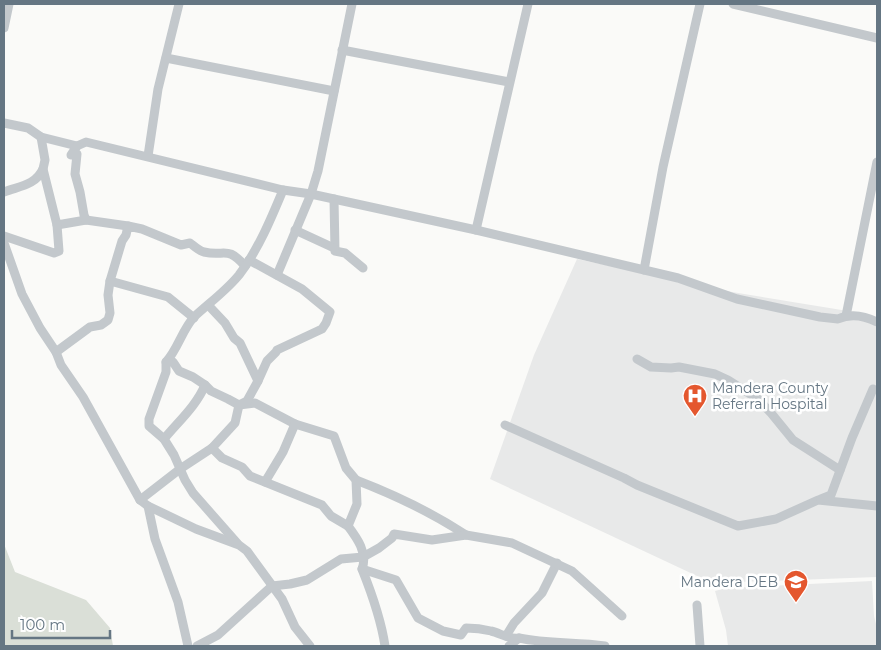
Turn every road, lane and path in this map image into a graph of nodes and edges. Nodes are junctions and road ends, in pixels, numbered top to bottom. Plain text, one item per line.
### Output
1 (9, 4) edge
2 (179, 4) edge
3 (352, 4) edge
4 (528, 4) edge
5 (700, 4) edge
6 (732, 4) edge
7 (4, 28) edge
8 (877, 38) edge
9 (342, 50) junction
10 (166, 58) junction
11 (509, 82) junction
12 (334, 91) junction
13 (4, 123) edge
14 (41, 137) junction
15 (78, 146) junction
16 (148, 156) junction
17 (877, 162) edge
18 (43, 169) junction
19 (283, 190) junction
20 (4, 192) edge
21 (311, 194) junction
22 (334, 199) junction
23 (86, 220) junction
24 (58, 225) junction
25 (128, 226) junction
26 (295, 230) junction
27 (476, 230) junction
28 (4, 236) edge
29 (4, 243) edge
30 (334, 248) junction
31 (247, 263) junction
32 (363, 268) dead end
33 (644, 270) junction
34 (277, 275) junction
35 (110, 281) junction
36 (209, 306) junction
37 (846, 316) junction
38 (194, 318) junction
39 (877, 322) edge
40 (56, 352) junction
41 (637, 359) dead end
42 (166, 362) junction
43 (258, 381) junction
44 (205, 385) junction
45 (873, 389) dead end
46 (239, 405) junction
47 (295, 424) junction
48 (505, 425) dead end
49 (164, 439) junction
50 (212, 448) junction
51 (180, 469) junction
52 (840, 470) junction
53 (356, 480) junction
54 (265, 482) junction
55 (818, 500) junction
56 (144, 503) junction
57 (877, 506) edge
58 (348, 526) junction
59 (466, 535) junction
60 (238, 545) junction
61 (363, 557) junction
62 (557, 563) junction
63 (362, 568) junction
64 (272, 586) junction
65 (697, 605) dead end
66 (622, 616) dead end
67 (506, 636) junction
68 (519, 638) junction
69 (188, 646) edge
70 (197, 646) edge
71 (310, 646) edge
72 (385, 646) edge
73 (509, 646) edge
74 (605, 646) edge
75 (700, 646) edge

1 - 7 street
2 - 10 street
3 - 9 street
4 - 11 street
5 - 33 street
6 - 8 street
9 - 11 street
9 - 12 street
10 - 12 street
10 - 16 street
11 - 27 street
12 - 21 street
13 - 14 street
14 - 15 street
14 - 18 street
15 - 16 street
15 - 23 street
16 - 19 street
17 - 37 street
18 - 20 street
18 - 24 street
19 - 21 street
19 - 31 street
21 - 22 street
21 - 26 street
22 - 27 street
22 - 30 street
23 - 24 street
23 - 25 street
24 - 28 street
25 - 31 street
25 - 35 street
26 - 30 street
26 - 34 street
27 - 33 street
29 - 40 street
30 - 32 street
31 - 34 street
31 - 36 street
33 - 37 street
34 - 43 street
35 - 38 street
35 - 40 street
36 - 38 street
36 - 43 street
37 - 39 street
38 - 42 street
40 - 56 street
41 - 52 street
42 - 44 street
42 - 49 street
43 - 46 street
44 - 46 street
44 - 49 street
45 - 52 street
46 - 47 street
46 - 50 street
47 - 53 street
47 - 54 street
48 - 55 street
49 - 51 street
50 - 51 street
50 - 54 street
51 - 56 street
51 - 60 street
52 - 55 street
53 - 58 street
53 - 59 street
54 - 58 street
55 - 57 street
56 - 60 street
56 - 69 street
58 - 61 street
59 - 61 street
59 - 62 street
60 - 64 street
61 - 63 street
61 - 64 street
62 - 66 street
62 - 67 street
63 - 67 street
63 - 72 street
64 - 70 street
64 - 71 street
65 - 75 street
67 - 68 street
68 - 73 street
68 - 74 street

